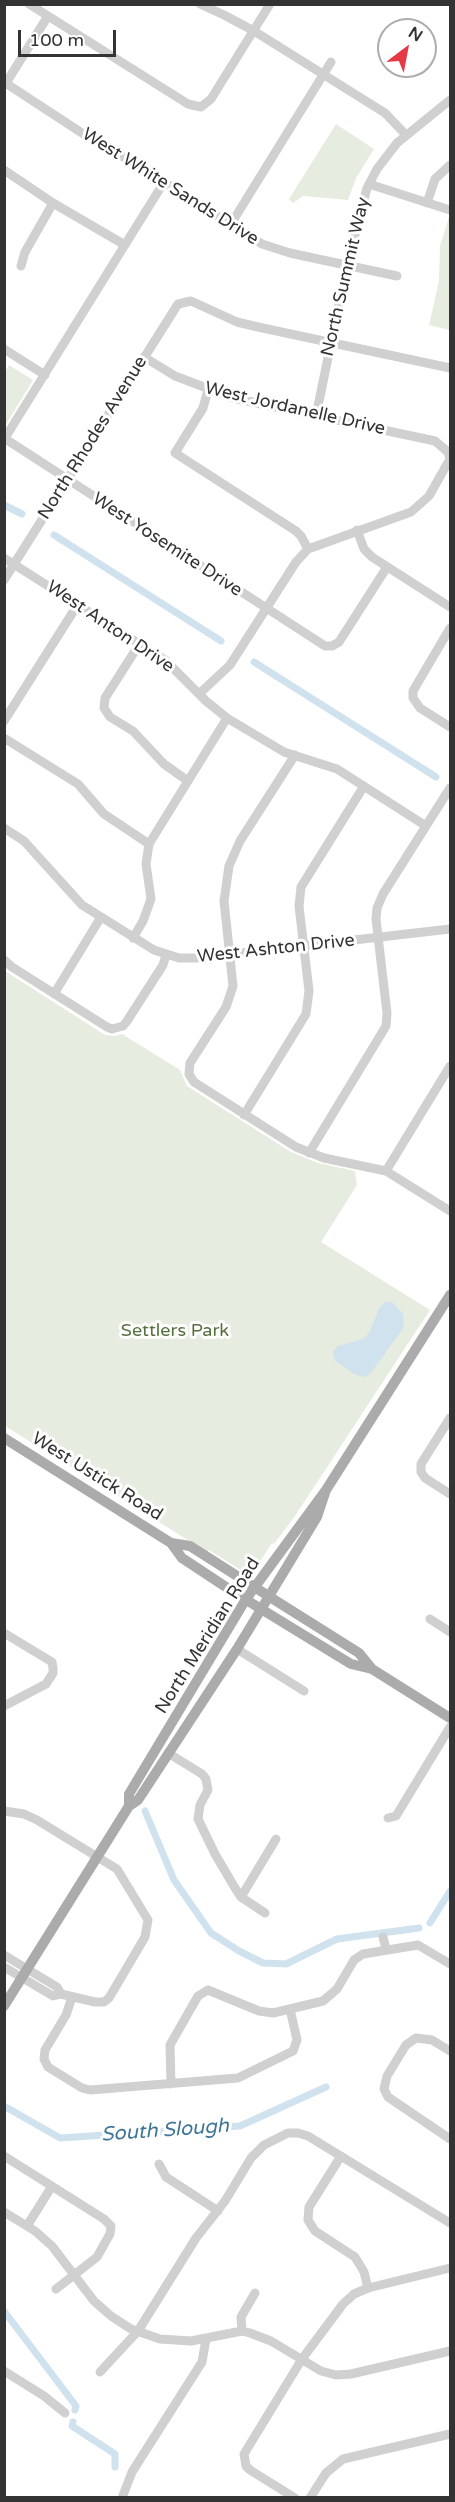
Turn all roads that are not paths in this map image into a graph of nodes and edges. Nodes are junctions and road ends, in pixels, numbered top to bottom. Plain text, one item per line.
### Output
1 (30, 4) edge
2 (200, 4) edge
3 (270, 4) edge
4 (48, 16) junction
5 (254, 31) junction
6 (331, 62) dead end
7 (323, 74) junction
8 (5, 82) edge
9 (450, 100) edge
10 (406, 135) junction
11 (450, 165) edge
12 (4, 170) edge
13 (164, 182) junction
14 (369, 184) junction
15 (53, 203) junction
16 (427, 203) junction
17 (450, 210) edge
18 (231, 224) junction
19 (125, 245) junction
20 (347, 265) junction
21 (21, 266) dead end
22 (397, 276) dead end
23 (331, 343) junction
24 (4, 349) edge
25 (144, 357) junction
26 (450, 368) edge
27 (45, 375) junction
28 (208, 390) junction
29 (316, 416) junction
30 (4, 438) edge
31 (68, 478) junction
32 (357, 530) junction
33 (308, 549) junction
34 (4, 558) edge
35 (14, 564) junction
36 (387, 567) junction
37 (4, 579) edge
38 (78, 604) junction
39 (450, 607) edge
40 (264, 609) junction
41 (450, 628) edge
42 (140, 643) junction
43 (199, 694) junction
44 (227, 718) junction
45 (4, 721) edge
46 (450, 727) edge
47 (4, 738) edge
48 (295, 755) junction
49 (188, 781) junction
50 (364, 786) junction
51 (450, 788) edge
52 (426, 826) junction
53 (4, 828) edge
54 (149, 844) junction
55 (101, 917) junction
56 (450, 929) edge
57 (378, 937) junction
58 (133, 938) junction
59 (304, 946) junction
60 (166, 955) junction
61 (230, 955) junction
62 (4, 960) edge
63 (54, 994) junction
64 (450, 1067) edge
65 (244, 1115) junction
66 (309, 1153) junction
67 (386, 1171) junction
68 (450, 1211) edge
69 (450, 1294) edge
70 (450, 1418) edge
71 (4, 1438) edge
72 (326, 1490) junction
73 (450, 1494) edge
74 (171, 1543) junction
75 (255, 1588) junction
76 (268, 1595) junction
77 (246, 1599) junction
78 (261, 1608) junction
79 (430, 1619) dead end
80 (450, 1632) edge
81 (4, 1633) edge
82 (237, 1649) junction
83 (372, 1669) junction
84 (304, 1691) dead end
85 (4, 1706) edge
86 (450, 1718) edge
87 (450, 1727) edge
88 (168, 1753) junction
89 (150, 1771) junction
90 (4, 1810) edge
91 (388, 1818) dead end
92 (276, 1839) dead end
93 (97, 1857) junction
94 (241, 1897) junction
95 (265, 1913) dead end
96 (383, 1937) dead end
97 (386, 1949) junction
98 (4, 1955) edge
99 (450, 1964) edge
100 (4, 1967) edge
101 (25, 1973) junction
102 (72, 1997) junction
103 (4, 2006) edge
104 (290, 2009) junction
105 (450, 2051) edge
106 (171, 2084) junction
107 (450, 2139) edge
108 (340, 2156) junction
109 (4, 2157) edge
110 (159, 2164) dead end
111 (52, 2186) junction
112 (218, 2211) junction
113 (4, 2212) edge
114 (450, 2223) edge
115 (27, 2226) junction
116 (450, 2268) edge
117 (75, 2276) junction
118 (368, 2288) junction
119 (56, 2289) dead end
120 (255, 2293) dead end
121 (138, 2331) junction
122 (242, 2331) junction
123 (206, 2339) junction
124 (450, 2351) edge
125 (302, 2359) junction
126 (4, 2372) edge
127 (100, 2372) dead end
128 (65, 2413) dead end
129 (450, 2434) edge
130 (123, 2497) edge
131 (296, 2498) edge
132 (310, 2498) edge

1 - 4 street
2 - 5 street
3 - 5 street
4 - 5 street
4 - 8 street
5 - 7 street
6 - 7 street
7 - 10 street
7 - 18 street
8 - 13 street, West White Sands Drive
9 - 10 street, North Summit Way
10 - 14 street, North Summit Way
11 - 16 street
12 - 15 street
13 - 18 street, West White Sands Drive
13 - 19 street
14 - 16 street
14 - 20 street, North Summit Way
15 - 19 street
15 - 21 street
16 - 17 street
18 - 20 street, West White Sands Drive
19 - 27 street
20 - 22 street, West White Sands Drive
20 - 23 street, North Summit Way
23 - 25 street, North Rhodes Avenue
23 - 26 street
23 - 29 street, North Summit Way
24 - 27 street
25 - 28 street, West Jordanelle Drive
25 - 31 street, North Rhodes Avenue
27 - 30 street
28 - 29 street, West Jordanelle Drive
28 - 33 street
29 - 32 street, West Jordanelle Drive
30 - 31 street, West Yosemite Drive
31 - 35 street, North Rhodes Avenue
31 - 40 street, West Yosemite Drive
32 - 33 street
32 - 36 street
33 - 40 street
34 - 35 street, West Anton Drive
35 - 37 street, North Rhodes Avenue
35 - 38 street, West Anton Drive
36 - 39 street
36 - 40 street, West Yosemite Drive
38 - 42 street, West Anton Drive
38 - 45 street
40 - 43 street
41 - 46 street
42 - 43 street, West Anton Drive
42 - 49 street
43 - 44 street, West Anton Drive
44 - 48 street, West Anton Drive
44 - 49 street
47 - 54 street
48 - 50 street, West Anton Drive
48 - 61 street
49 - 54 street
50 - 52 street, West Anton Drive
50 - 59 street
51 - 52 street
52 - 57 street
53 - 55 street, West Ashton Drive
54 - 58 street
55 - 58 street, West Ashton Drive
55 - 63 street
56 - 57 street, West Ashton Drive
57 - 59 street, West Ashton Drive
57 - 66 street
58 - 60 street, West Ashton Drive
59 - 61 street, West Ashton Drive
59 - 65 street
60 - 61 street, West Ashton Drive
60 - 63 street
61 - 65 street
62 - 63 street
64 - 67 street
65 - 66 street
66 - 67 street
67 - 68 street
69 - 72 main road, North Meridian Road
70 - 73 street
71 - 74 main road, West Ustick Road
72 - 75 main road, North Meridian Road
72 - 76 main road, North Meridian Road
74 - 75 main road, West Ustick Road
74 - 77 main road, West Ustick Road
75 - 76 main road, West Ustick Road
75 - 77 main road, North Meridian Road
76 - 78 main road, North Meridian Road
76 - 83 main road, West Ustick Road
77 - 78 main road, West Ustick Road
77 - 89 main road, North Meridian Road
78 - 82 main road, North Meridian Road
78 - 83 main road, West Ustick Road
79 - 80 street
81 - 85 street
82 - 84 street
82 - 88 main road, North Meridian Road
83 - 86 main road
87 - 91 street
88 - 89 main road, North Meridian Road
88 - 94 street
89 - 93 main road, North Meridian Road
90 - 93 street
92 - 94 street
93 - 101 main road, North Meridian Road
93 - 102 street
94 - 95 street
96 - 97 street
97 - 99 street
97 - 104 street
98 - 101 street
100 - 101 street
101 - 102 street
101 - 103 main road, North Meridian Road
102 - 106 street
104 - 106 street
104 - 106 street
105 - 107 street
108 - 112 street
108 - 114 street
108 - 118 street
109 - 111 street
110 - 112 street
111 - 115 street
111 - 117 street
112 - 121 street
113 - 115 street
115 - 117 street
116 - 118 street
117 - 119 street
117 - 121 street
118 - 125 street
120 - 122 street
121 - 123 street
121 - 127 street
122 - 123 street
122 - 125 street
123 - 130 street
124 - 125 street
125 - 131 street
126 - 128 street
129 - 132 street

